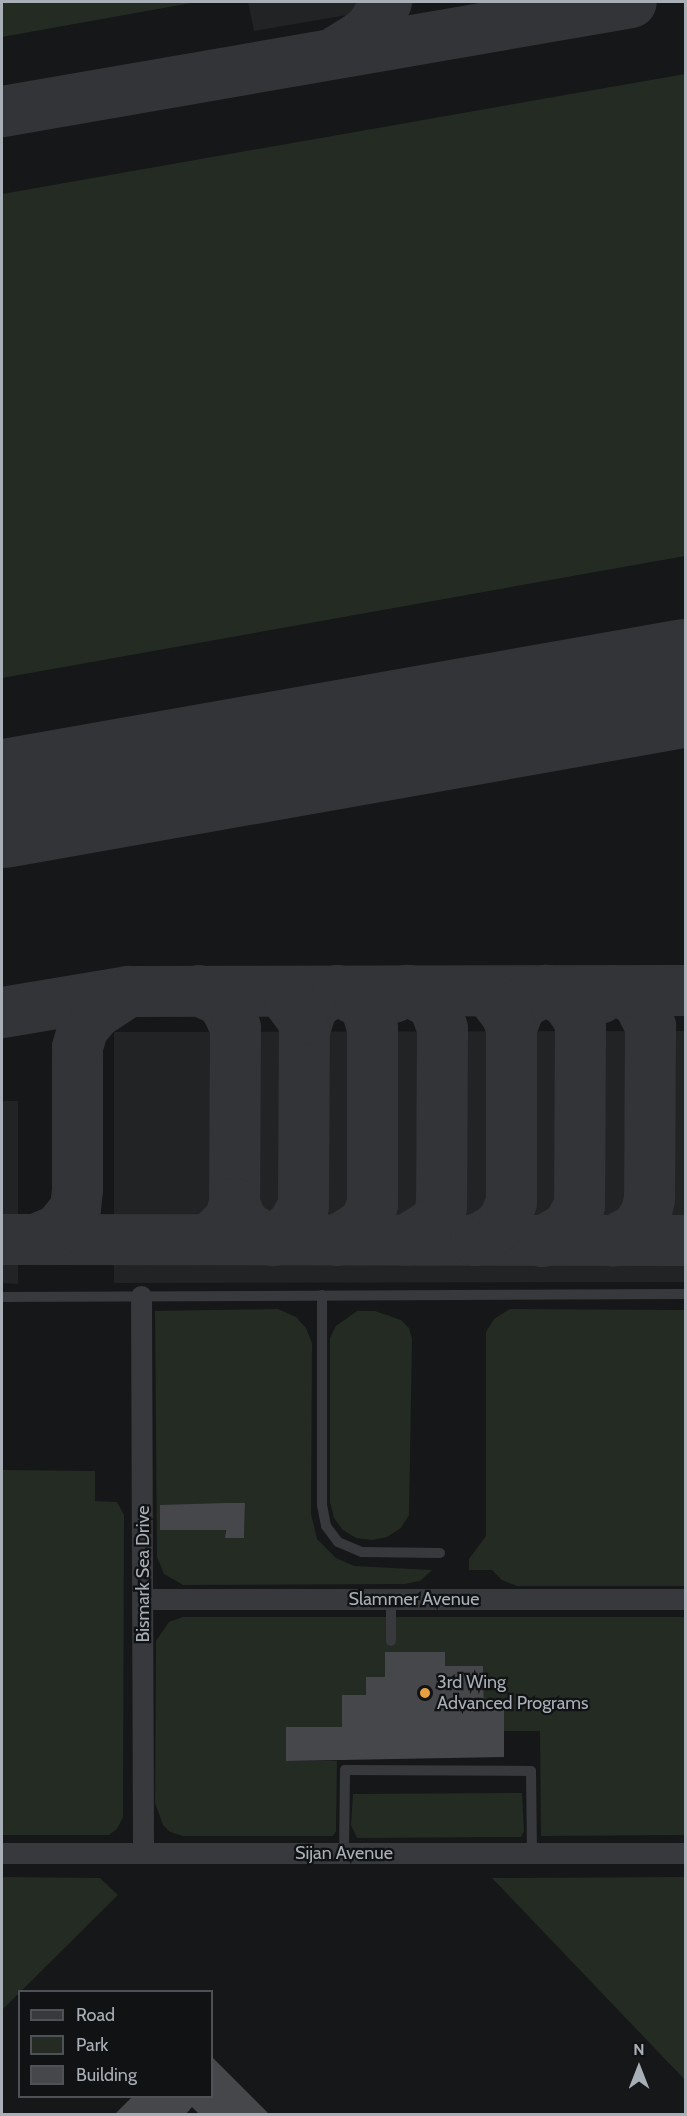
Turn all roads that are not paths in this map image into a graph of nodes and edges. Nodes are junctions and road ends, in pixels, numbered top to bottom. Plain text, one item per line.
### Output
1 (686, 1294) edge
2 (322, 1295) junction
3 (141, 1296) junction
4 (2, 1297) edge
5 (441, 1553) dead end
6 (143, 1599) junction
7 (391, 1599) junction
8 (686, 1599) edge
9 (391, 1641) dead end
10 (143, 1852) junction
11 (2, 1853) edge
12 (344, 1853) junction
13 (532, 1853) junction
14 (686, 1853) edge

1 - 2 lane
2 - 3 lane
2 - 5 lane
3 - 4 lane
3 - 6 street, Bismark Sea Drive
6 - 7 street, Slammer Avenue
6 - 10 street, Bismark Sea Drive
7 - 8 street, Slammer Avenue
7 - 9 lane
10 - 11 street, Sijan Avenue
10 - 12 street, Sijan Avenue
12 - 13 street, Sijan Avenue
12 - 13 lane
13 - 14 street, Sijan Avenue

